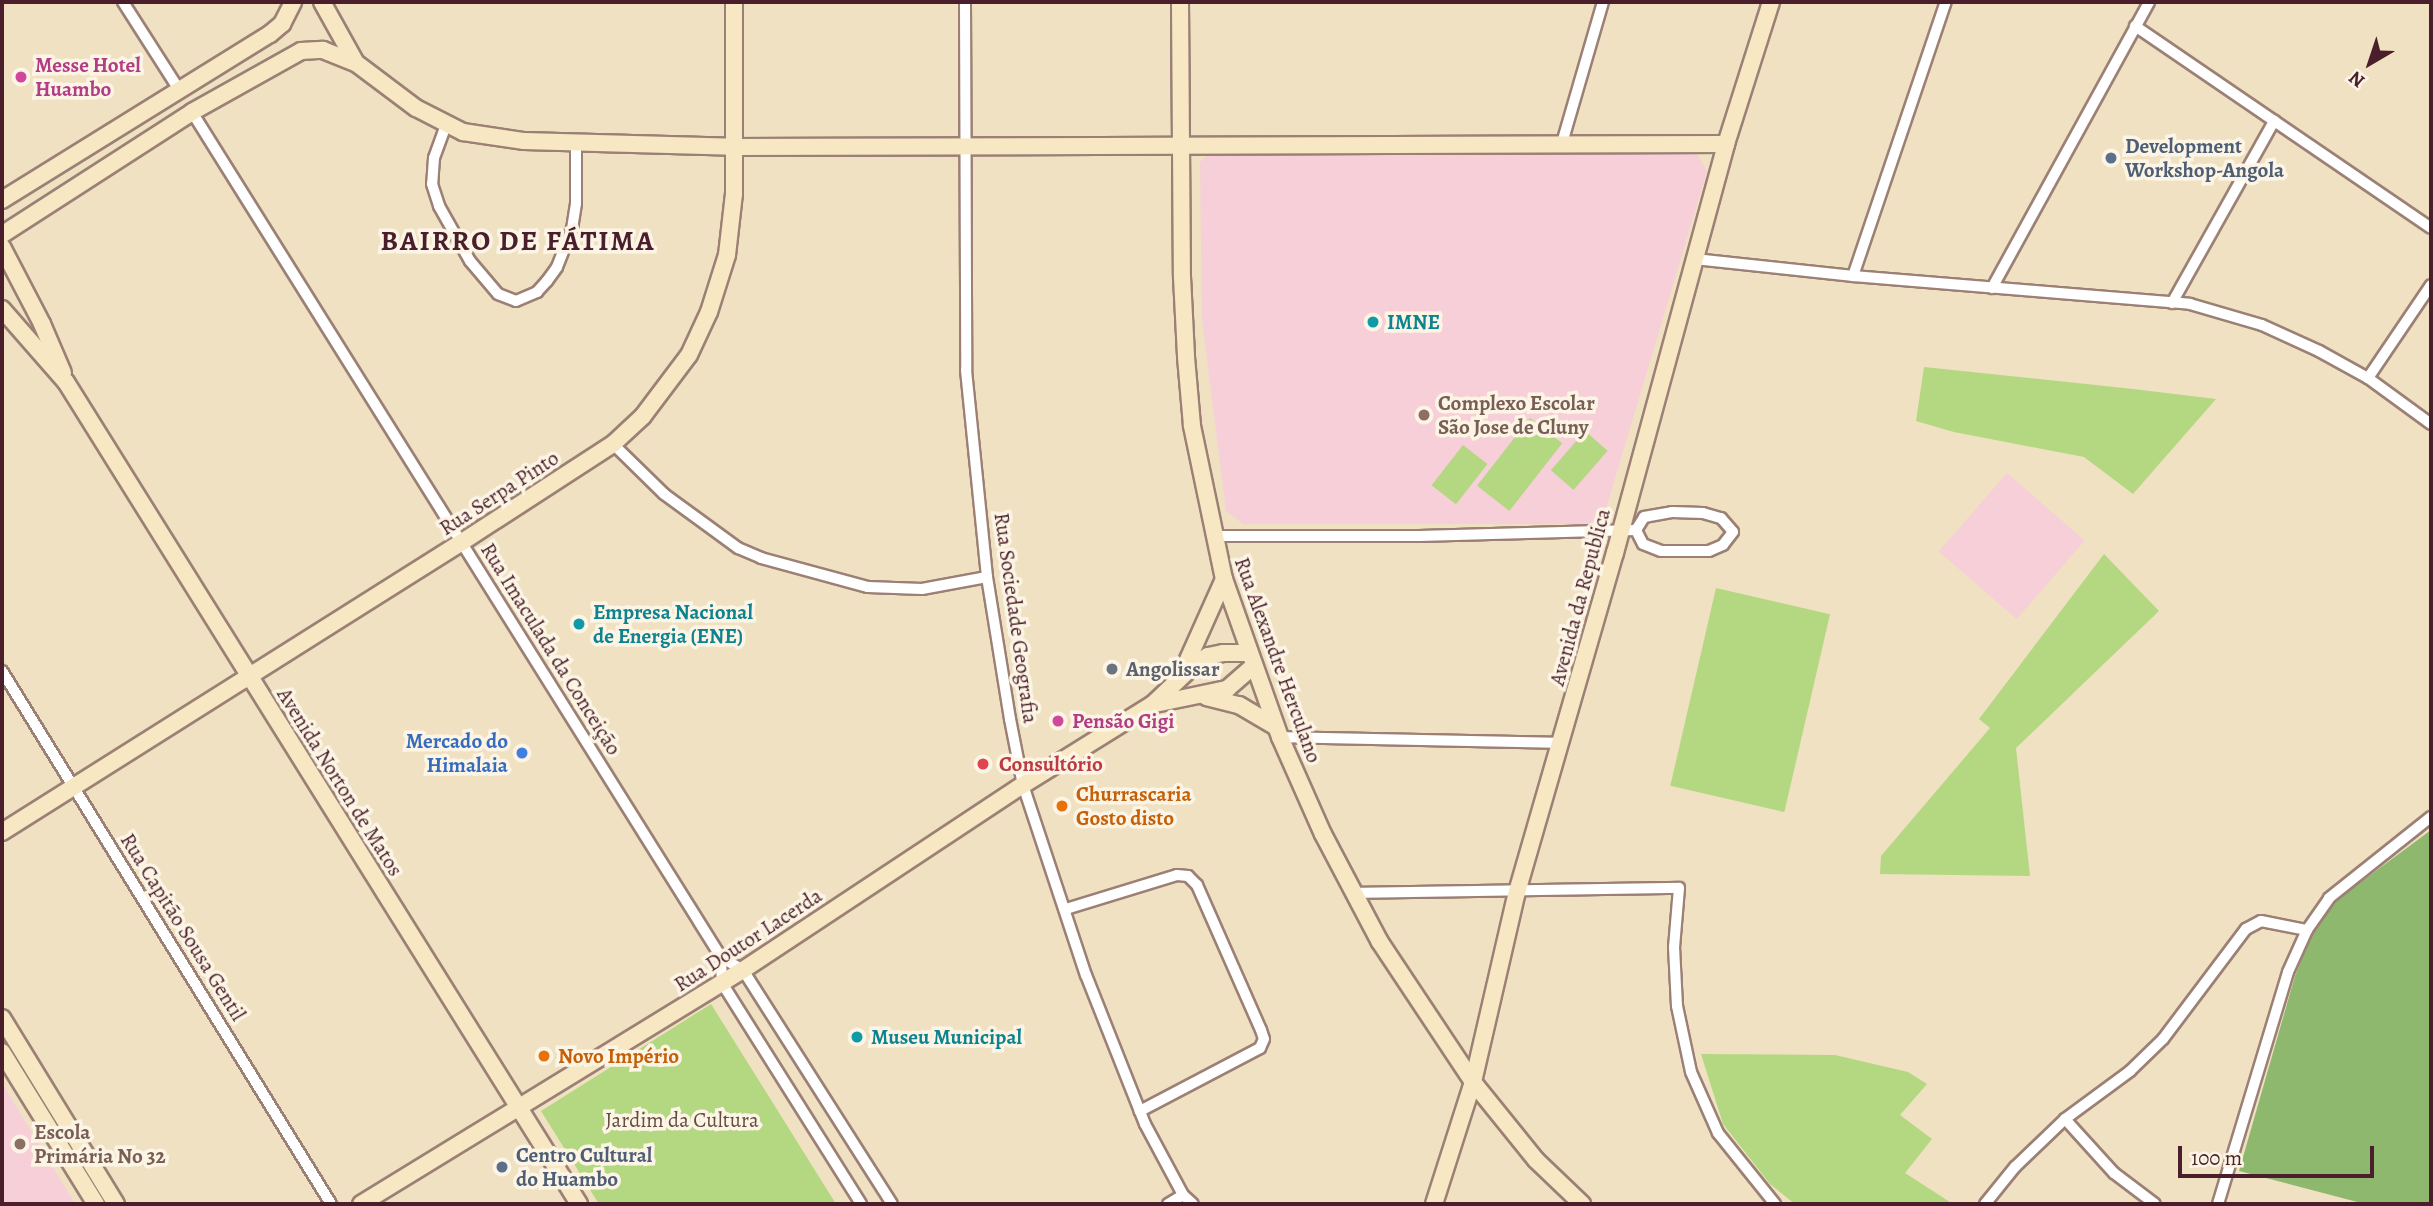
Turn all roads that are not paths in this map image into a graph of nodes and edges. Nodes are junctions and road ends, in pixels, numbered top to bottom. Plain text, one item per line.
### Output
1 (123, 2) edge
2 (293, 2) edge
3 (322, 2) edge
4 (734, 2) edge
5 (965, 2) edge
6 (1180, 2) edge
7 (1603, 2) edge
8 (1771, 2) edge
9 (1946, 2) edge
10 (2149, 2) edge
11 (2135, 26) junction
12 (356, 63) junction
13 (180, 91) junction
14 (192, 113) junction
15 (2274, 121) junction
16 (446, 125) junction
17 (576, 142) junction
18 (1562, 143) junction
19 (1726, 144) junction
20 (966, 146) junction
21 (1181, 146) junction
22 (733, 147) junction
23 (2, 200) edge
24 (2431, 228) edge
25 (2, 233) edge
26 (2, 247) edge
27 (1695, 259) junction
28 (1853, 276) junction
29 (2431, 285) edge
30 (1992, 288) junction
31 (2172, 303) junction
32 (2, 309) edge
33 (2368, 378) junction
34 (66, 382) junction
35 (2431, 424) edge
36 (613, 444) junction
37 (1628, 530) junction
38 (1213, 536) junction
39 (462, 542) junction
40 (987, 577) junction
41 (1224, 579) junction
42 (1251, 659) junction
43 (2, 671) edge
44 (249, 678) junction
45 (1178, 681) junction
46 (1193, 695) junction
47 (1153, 704) junction
48 (1278, 732) junction
49 (1562, 743) junction
50 (74, 785) junction
51 (1023, 785) junction
52 (2431, 817) edge
53 (2, 832) edge
54 (1517, 892) junction
55 (1353, 893) junction
56 (1066, 909) junction
57 (2307, 930) junction
58 (721, 957) junction
59 (743, 970) junction
60 (722, 983) junction
61 (2, 1018) edge
62 (2, 1052) edge
63 (1473, 1082) junction
64 (50, 1096) junction
65 (824, 1098) junction
66 (34, 1105) junction
67 (519, 1107) junction
68 (803, 1111) junction
69 (1140, 1111) junction
70 (2065, 1119) junction
71 (1183, 1195) junction
72 (114, 1203) edge
73 (96, 1204) edge
74 (331, 1204) edge
75 (361, 1204) edge
76 (579, 1204) edge
77 (861, 1204) edge
78 (892, 1204) edge
79 (1168, 1204) edge
80 (1193, 1204) edge
81 (1434, 1204) edge
82 (1582, 1204) edge
83 (1775, 1204) edge
84 (1985, 1204) edge
85 (2155, 1204) edge
86 (2218, 1204) edge

1 - 13 street
2 - 13 street
3 - 12 street
4 - 22 street, Rua Serpa Pinto
5 - 20 street, Rua Sociedade Geografia
6 - 21 street, Rua Alexandre Herculano
7 - 18 street
8 - 19 street, Avenida da Republica
9 - 28 street
10 - 11 street
11 - 15 street
11 - 30 street
12 - 14 street
12 - 16 street
13 - 23 street
14 - 25 street
14 - 39 street, Rua Imaculada da Conceição
15 - 24 street
15 - 31 street
16 - 17 street
16 - 17 street
17 - 22 street
18 - 19 street
18 - 21 street
19 - 27 street, Avenida da Republica
20 - 21 street
20 - 22 street
20 - 40 street, Rua Sociedade Geografia
21 - 38 street, Rua Alexandre Herculano
22 - 36 street, Rua Serpa Pinto
25 - 26 street
26 - 34 street, Avenida Norton de Matos
27 - 28 street
27 - 37 street, Avenida da Republica
28 - 30 street
29 - 33 street
30 - 31 street
31 - 33 street
32 - 34 street, Avenida Norton de Matos
33 - 35 street
34 - 44 street, Avenida Norton de Matos
36 - 39 street, Rua Serpa Pinto
36 - 40 street
37 - 37 street
37 - 38 street
37 - 49 street, Avenida da Republica
38 - 41 street, Rua Alexandre Herculano
39 - 44 street, Rua Serpa Pinto
39 - 58 street, Rua Imaculada da Conceição
40 - 51 street, Rua Sociedade Geografia
41 - 42 street, Rua Alexandre Herculano
41 - 45 street
42 - 45 street, Rua Doutor Lacerda
42 - 46 street, Rua Doutor Lacerda
42 - 48 street, Rua Alexandre Herculano
43 - 50 street, Rua Capitão Sousa Gentil
44 - 50 street, Rua Serpa Pinto
44 - 67 street, Avenida Norton de Matos
45 - 47 street, Rua Doutor Lacerda
46 - 47 street, Rua Doutor Lacerda
46 - 48 street
47 - 51 street, Rua Doutor Lacerda
48 - 49 street
48 - 55 street, Rua Alexandre Herculano
49 - 54 street, Avenida da Republica
50 - 53 street, Rua Serpa Pinto
50 - 74 street, Rua Capitão Sousa Gentil
51 - 56 street, Rua Sociedade Geografia
51 - 59 street, Rua Doutor Lacerda
52 - 57 street
54 - 55 street
54 - 63 street, Avenida da Republica
54 - 83 street
55 - 63 street, Rua Alexandre Herculano
56 - 69 street, Rua Sociedade Geografia
56 - 69 street
57 - 70 street
57 - 86 street
58 - 59 street, Rua Imaculada da Conceição
58 - 60 street, Rua Imaculada da Conceição
59 - 60 street, Rua Doutor Lacerda
59 - 65 street, Rua Imaculada da Conceição
60 - 67 street, Rua Doutor Lacerda
60 - 68 street
61 - 64 street
62 - 66 street
63 - 81 street, Avenida da Republica
63 - 82 street, Rua Alexandre Herculano
64 - 66 street
64 - 72 street
65 - 68 street
65 - 78 street, Rua Imaculada da Conceição
66 - 73 street
67 - 75 street, Rua Doutor Lacerda
67 - 76 street, Avenida Norton de Matos
68 - 77 street
69 - 71 street, Rua Sociedade Geografia
70 - 84 street
70 - 85 street
71 - 79 street
71 - 80 street, Rua Sociedade Geografia

